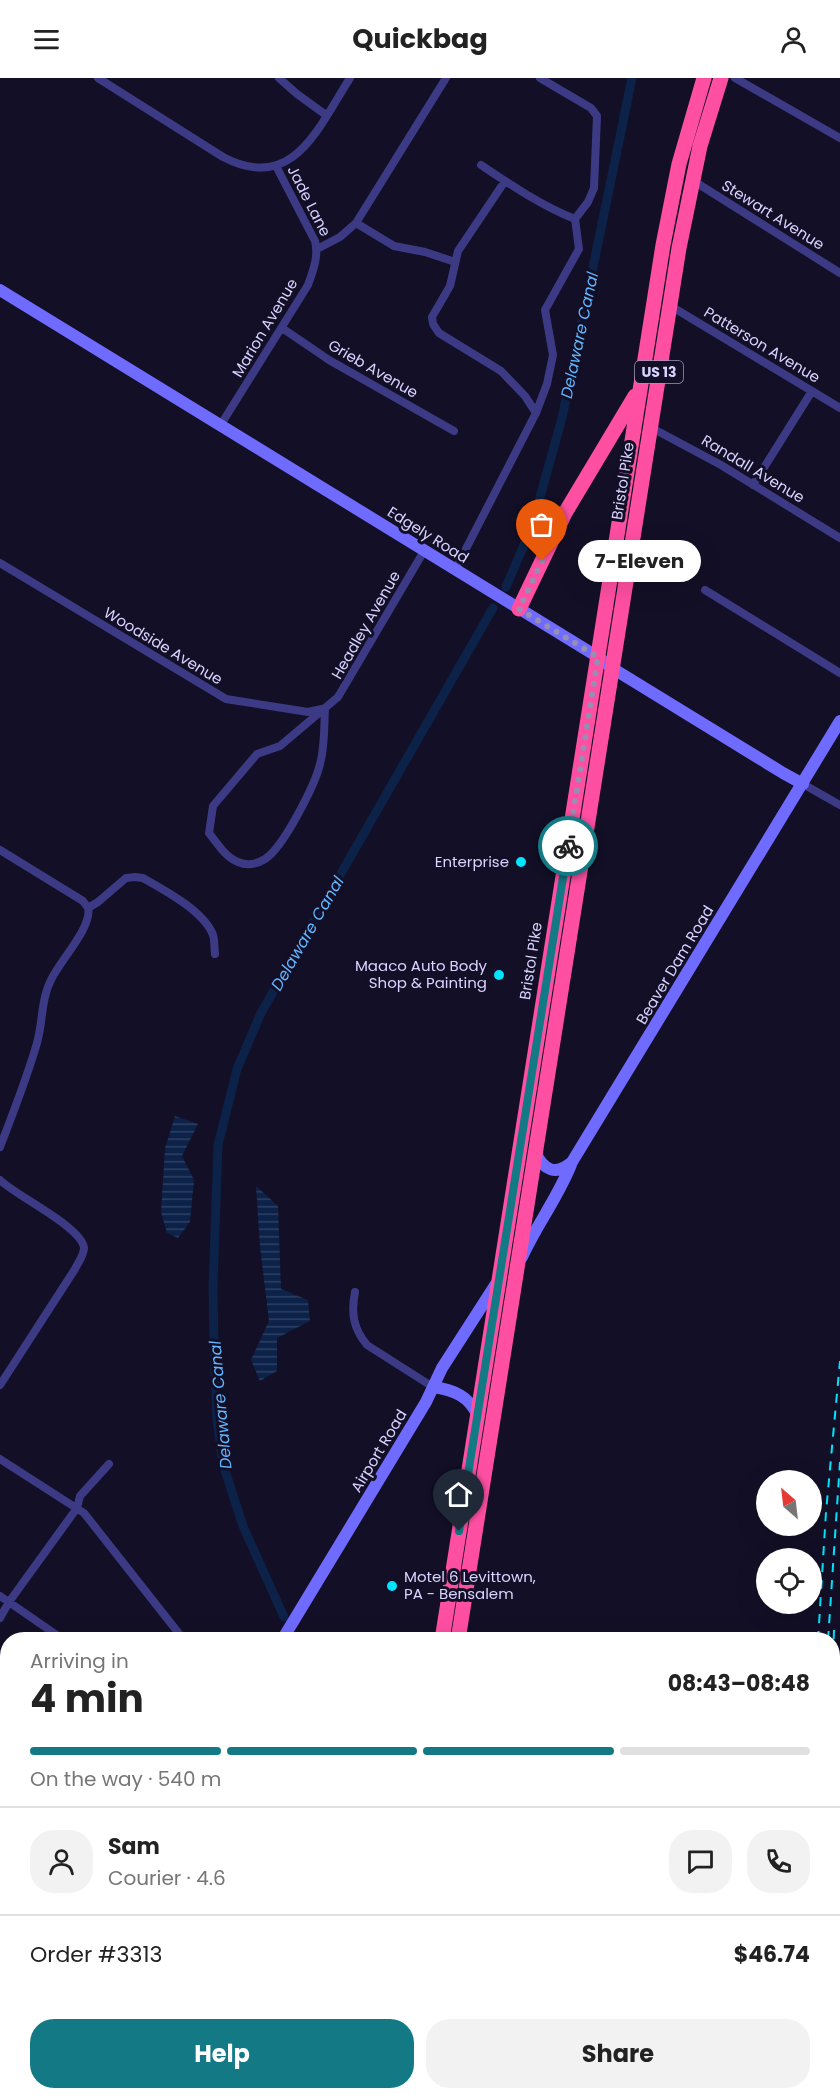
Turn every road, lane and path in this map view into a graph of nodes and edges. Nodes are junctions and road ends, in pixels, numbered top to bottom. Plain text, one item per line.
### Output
1 (98, 78) edge
2 (279, 78) edge
3 (350, 78) edge
4 (446, 78) edge
5 (540, 78) edge
6 (704, 78) edge
7 (721, 78) edge
8 (735, 78) edge
9 (326, 115) junction
10 (840, 138) edge
11 (481, 165) dead end
12 (276, 166) junction
13 (692, 180) junction
14 (505, 181) junction
15 (575, 219) junction
16 (356, 223) junction
17 (317, 249) junction
18 (456, 262) junction
19 (840, 273) edge
20 (0, 290) edge
21 (669, 305) junction
22 (282, 328) junction
23 (641, 385) junction
24 (812, 391) junction
25 (840, 408) edge
26 (536, 413) junction
27 (220, 426) junction
28 (650, 427) junction
29 (454, 431) dead end
30 (753, 485) junction
31 (840, 538) edge
32 (424, 551) junction
33 (0, 563) edge
34 (455, 570) junction
35 (705, 590) dead end
36 (519, 609) junction
37 (598, 657) junction
38 (612, 668) junction
39 (840, 673) edge
40 (325, 708) junction
41 (840, 723) edge
42 (803, 784) junction
43 (840, 805) edge
44 (0, 850) edge
45 (88, 908) junction
46 (215, 954) dead end
47 (0, 1146) edge
48 (536, 1152) junction
49 (572, 1162) junction
50 (0, 1180) edge
51 (517, 1266) junction
52 (500, 1277) junction
53 (355, 1292) dead end
54 (0, 1385) edge
55 (433, 1387) junction
56 (477, 1416) junction
57 (0, 1459) edge
58 (109, 1464) dead end
59 (77, 1508) junction
60 (0, 1596) edge
61 (9, 1602) junction
62 (0, 1618) edge
63 (52, 1632) edge
64 (178, 1632) edge
65 (287, 1632) edge
66 (443, 1632) edge
67 (459, 1632) edge

1 - 12 street
2 - 9 street
3 - 9 street
4 - 16 street
5 - 15 street
6 - 23 highway, Bristol Pike / US 13
7 - 13 highway, Bristol Pike / US 13
8 - 10 street
9 - 12 street
11 - 14 street
12 - 17 street, Jade Lane
13 - 19 street, Stewart Avenue
13 - 21 highway, Bristol Pike / US 13
14 - 15 street
14 - 18 street
15 - 26 street
16 - 17 street
16 - 18 street
17 - 22 street, Marion Avenue
18 - 26 street
20 - 27 street, Edgely Road
21 - 24 street, Patterson Avenue
21 - 28 highway, Bristol Pike / US 13
22 - 27 street, Marion Avenue
22 - 29 street, Grieb Avenue
23 - 36 highway
23 - 37 highway, Bristol Pike / US 13
24 - 25 street, Patterson Avenue
24 - 30 street
26 - 34 street
27 - 32 street, Edgely Road
28 - 30 street, Randall Avenue
28 - 38 highway, Bristol Pike / US 13
30 - 31 street, Randall Avenue
32 - 34 street, Edgely Road
32 - 40 street, Headley Avenue
33 - 40 street, Woodside Avenue
34 - 36 street, Edgely Road
35 - 39 street
36 - 37 street, Edgely Road
37 - 38 street, Edgely Road
37 - 52 highway, Bristol Pike / US 13
38 - 42 street, Edgely Road
38 - 48 highway, Bristol Pike / US 13
40 - 40 street, Headley Avenue
41 - 42 street, Beaver Dam Road
42 - 43 street, Edgely Road
42 - 49 street, Beaver Dam Road
44 - 45 street
45 - 46 street
45 - 47 street
48 - 49 street
48 - 51 highway, Bristol Pike / US 13
49 - 51 street, Beaver Dam Road
50 - 54 street
51 - 67 highway, Bristol Pike / US 13
52 - 55 street, Airport Road
52 - 56 highway, Bristol Pike / US 13
53 - 55 street
55 - 56 street
55 - 65 street, Airport Road
56 - 66 highway, Bristol Pike / US 13
57 - 59 street
58 - 59 street
59 - 61 street
59 - 64 street
60 - 61 street
61 - 62 street
61 - 63 street

